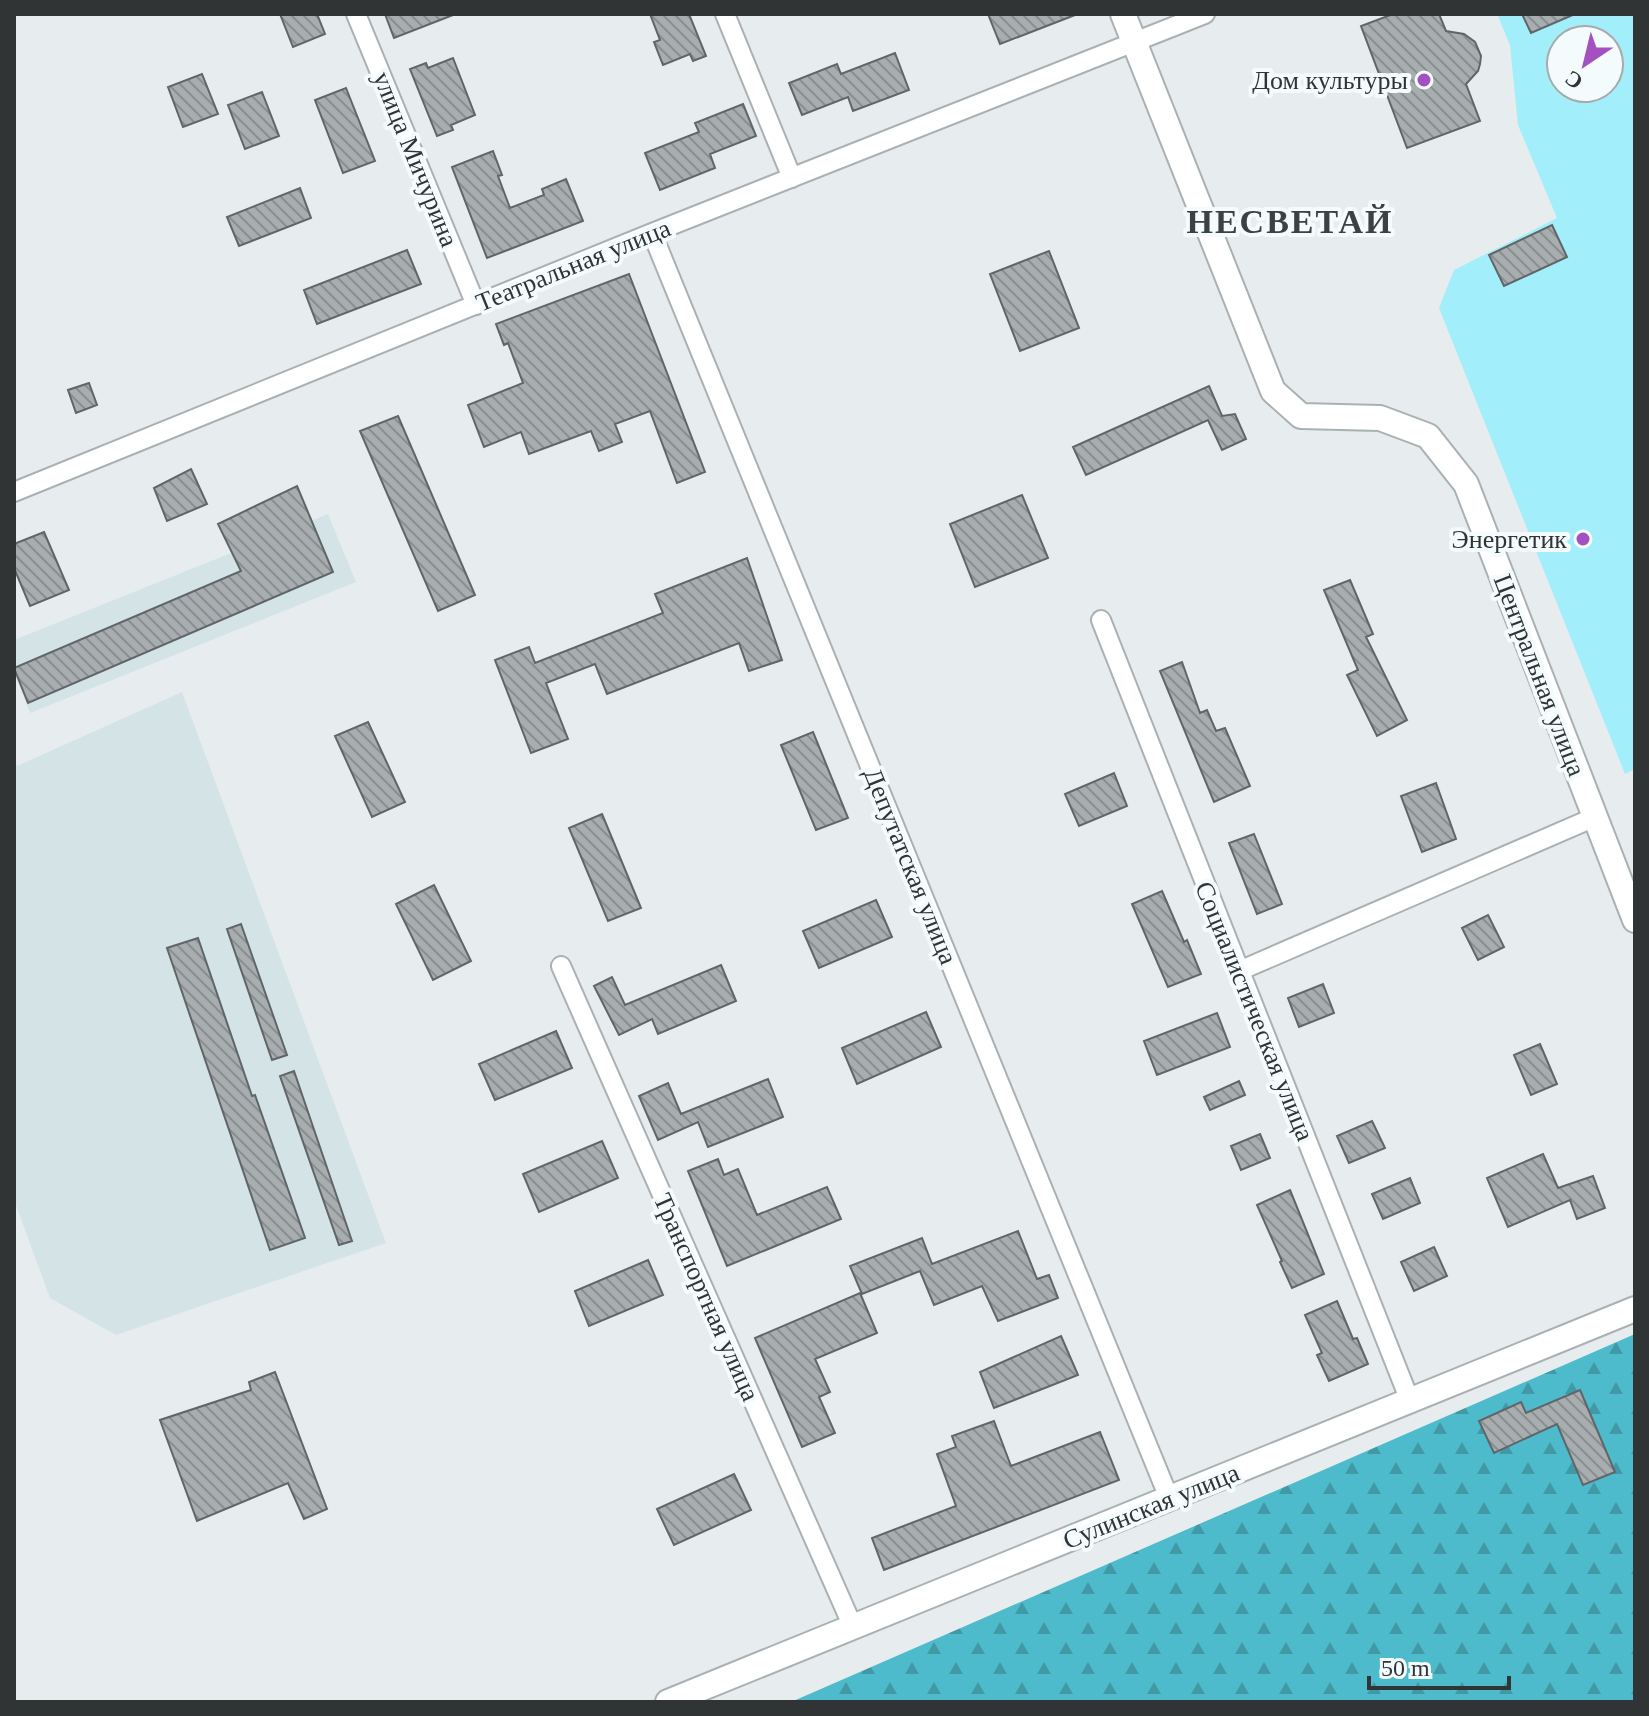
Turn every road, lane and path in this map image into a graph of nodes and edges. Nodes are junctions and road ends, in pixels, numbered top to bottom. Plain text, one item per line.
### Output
1 (356, 14) edge
2 (725, 14) edge
3 (1123, 14) edge
4 (1205, 14) edge
5 (1134, 42) junction
6 (792, 178) junction
7 (652, 233) junction
8 (476, 305) junction
9 (14, 492) edge
10 (1101, 620) dead end
11 (1595, 817) junction
12 (1635, 920) edge
13 (561, 966) dead end
14 (1239, 971) junction
15 (1635, 1309) edge
16 (1410, 1401) junction
17 (1169, 1498) junction
18 (853, 1627) junction
19 (668, 1702) edge

1 - 8 street, улица Мичурина
2 - 6 street
3 - 5 main road, Центральная улица
4 - 5 street, Театральная улица
5 - 6 street, Театральная улица
5 - 11 main road, Центральная улица
6 - 7 street, Театральная улица
7 - 8 street, Театральная улица
7 - 17 street, Депутатская улица
8 - 9 street, Театральная улица
10 - 14 street, Социалистическая улица
11 - 12 main road, Центральная улица
11 - 14 street
13 - 18 street, Транспортная улица
14 - 16 street, Социалистическая улица
15 - 16 main road, Сулинская улица
16 - 17 main road, Сулинская улица
17 - 18 main road, Сулинская улица
18 - 19 main road, Сулинская улица

